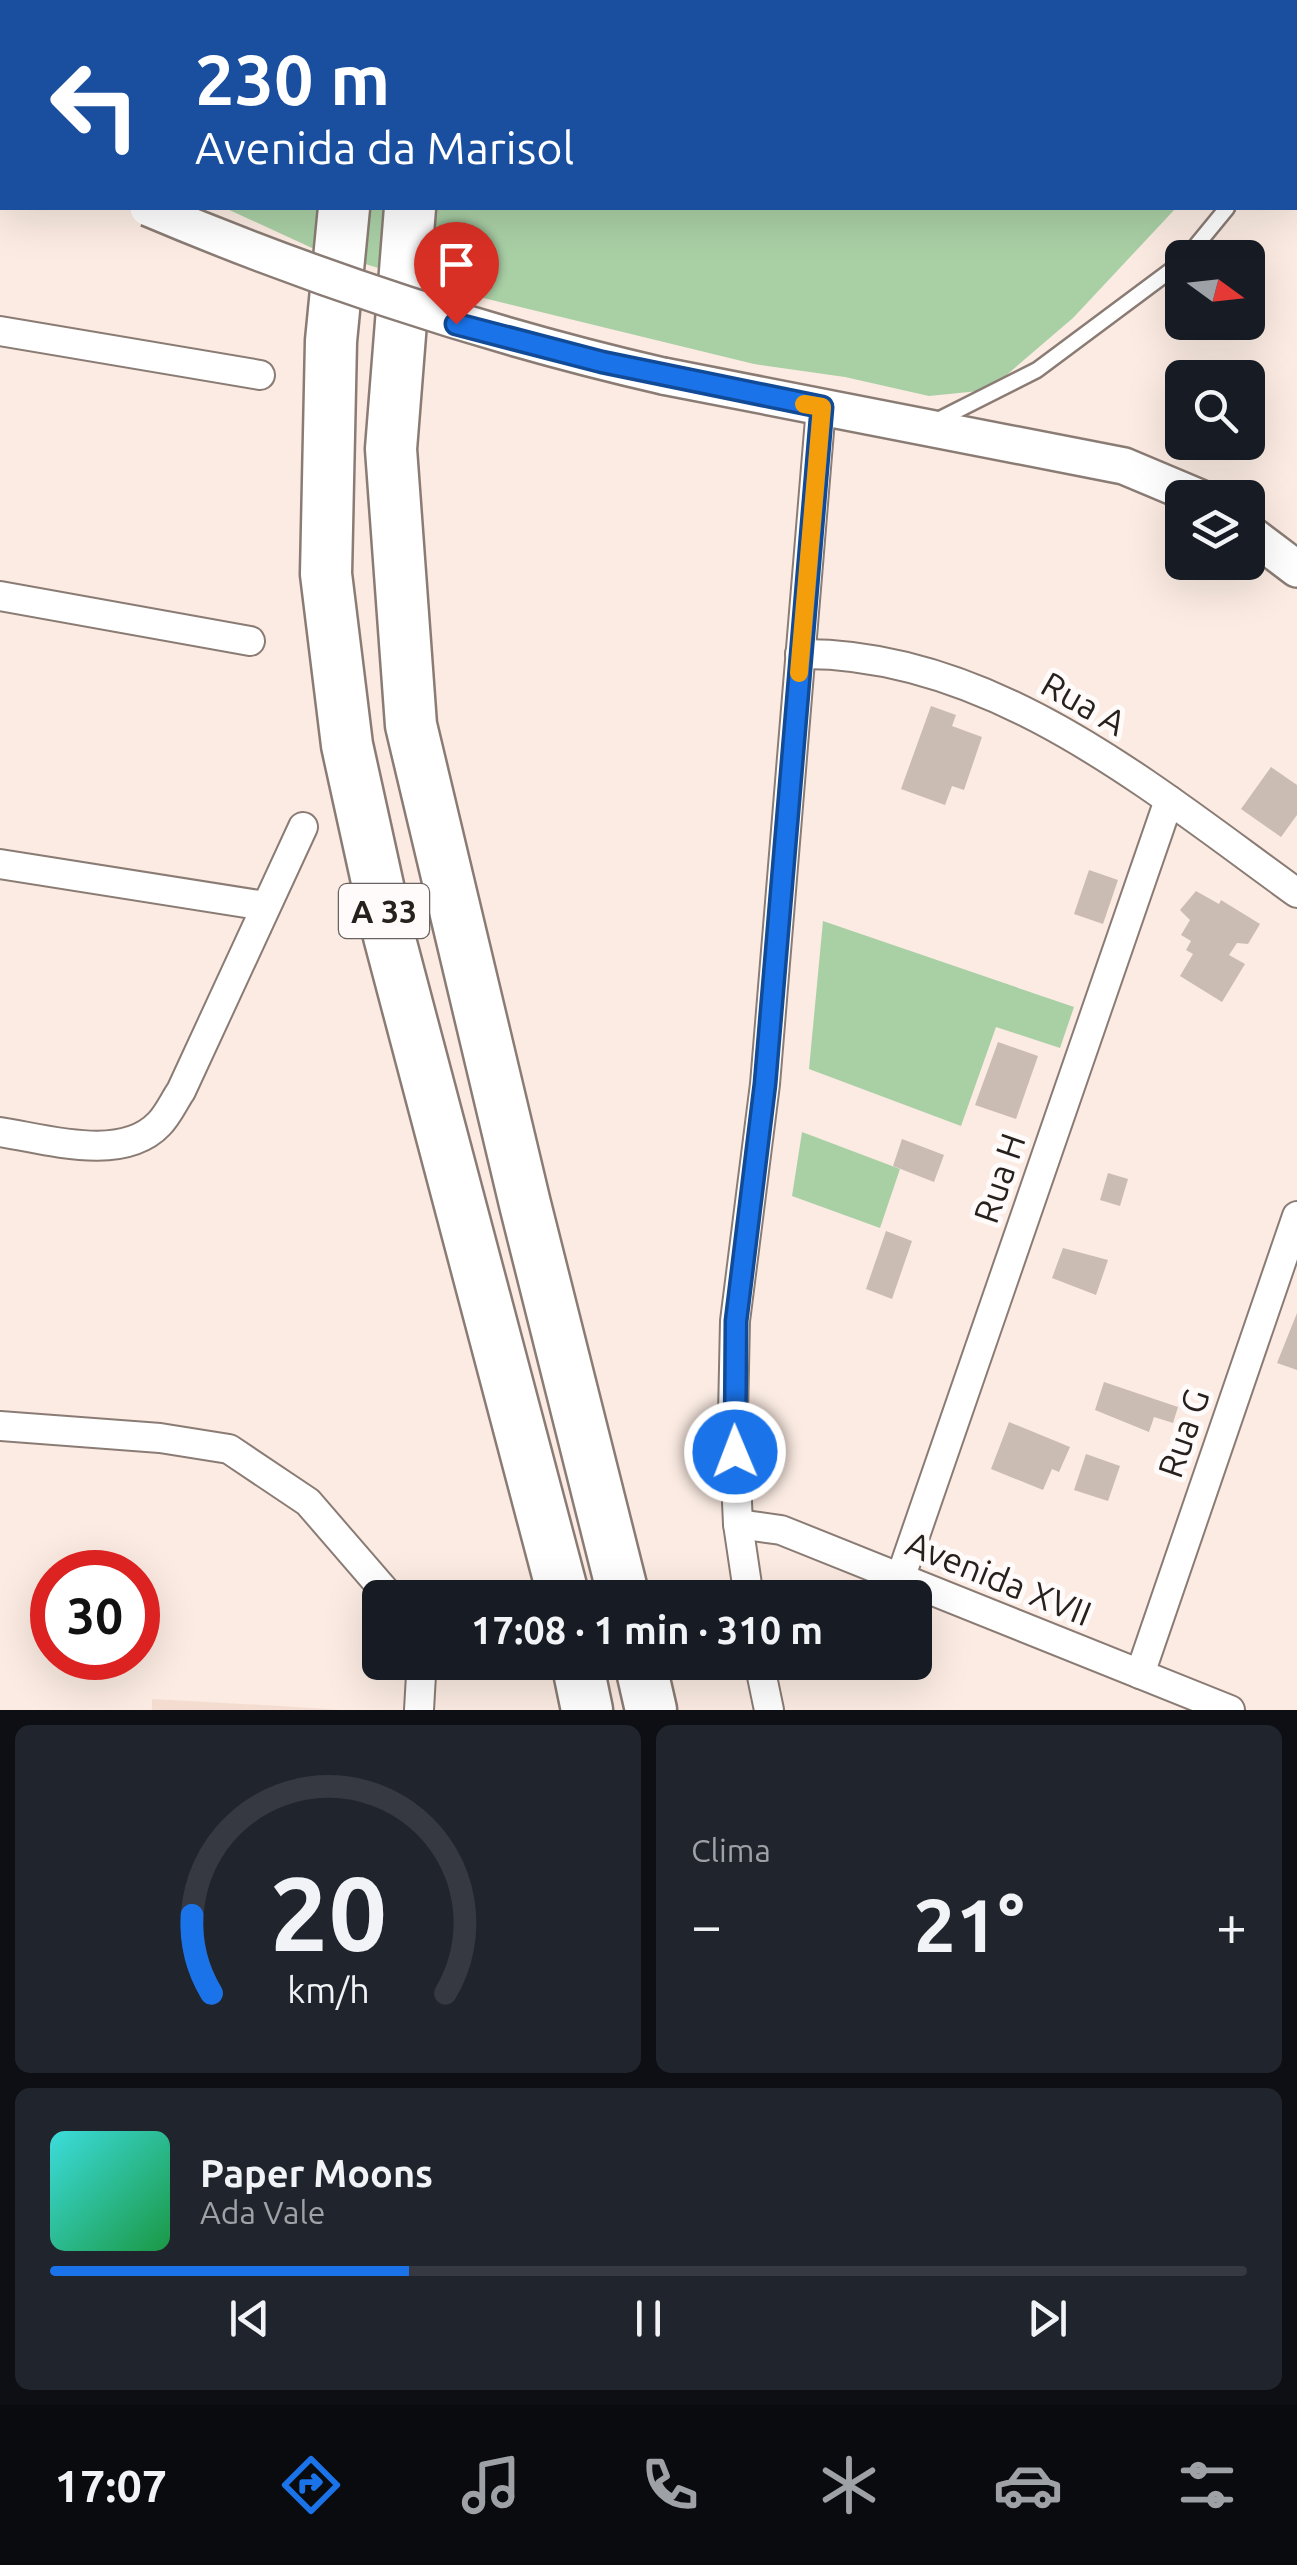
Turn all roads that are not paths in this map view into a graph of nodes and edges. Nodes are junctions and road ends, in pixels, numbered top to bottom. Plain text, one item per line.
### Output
1 (153, 210) edge
2 (344, 210) edge
3 (410, 210) edge
4 (1226, 210) edge
5 (1201, 240) edge
6 (1165, 274) edge
7 (0, 331) edge
8 (260, 375) dead end
9 (822, 407) junction
10 (924, 427) junction
11 (1165, 483) edge
12 (1265, 545) edge
13 (1297, 569) edge
14 (0, 596) edge
15 (250, 640) dead end
16 (800, 654) junction
17 (1169, 800) junction
18 (303, 828) dead end
19 (0, 864) edge
20 (1294, 885) edge
21 (265, 906) junction
22 (0, 1132) edge
23 (1297, 1216) edge
24 (0, 1426) edge
25 (738, 1524) junction
26 (376, 1580) edge
27 (559, 1580) edge
28 (620, 1580) edge
29 (746, 1580) edge
30 (900, 1580) joint
31 (932, 1593) edge
32 (1140, 1674) junction
33 (421, 1680) edge
34 (581, 1680) edge
35 (644, 1680) edge
36 (763, 1680) edge
37 (420, 1710) edge
38 (587, 1710) edge
39 (651, 1710) edge
40 (769, 1710) edge
41 (1230, 1710) edge

1 - 9 street, bridge
2 - 27 highway, A 33
3 - 28 highway, A 33
4 - 5 lane
6 - 10 lane
7 - 8 street
9 - 10 street
9 - 16 street
10 - 11 street
12 - 13 street
14 - 15 street
16 - 17 street, Rua A
16 - 25 street
17 - 20 street, Rua A
17 - 30 street, Rua H
18 - 21 street
19 - 21 street
21 - 22 street
23 - 32 street, Rua G
24 - 26 street
25 - 29 street
25 - 30 street, Avenida XVII
31 - 32 street, Avenida XVII
32 - 41 street, Avenida XVII
33 - 37 street
34 - 38 highway
35 - 39 highway
36 - 40 street

